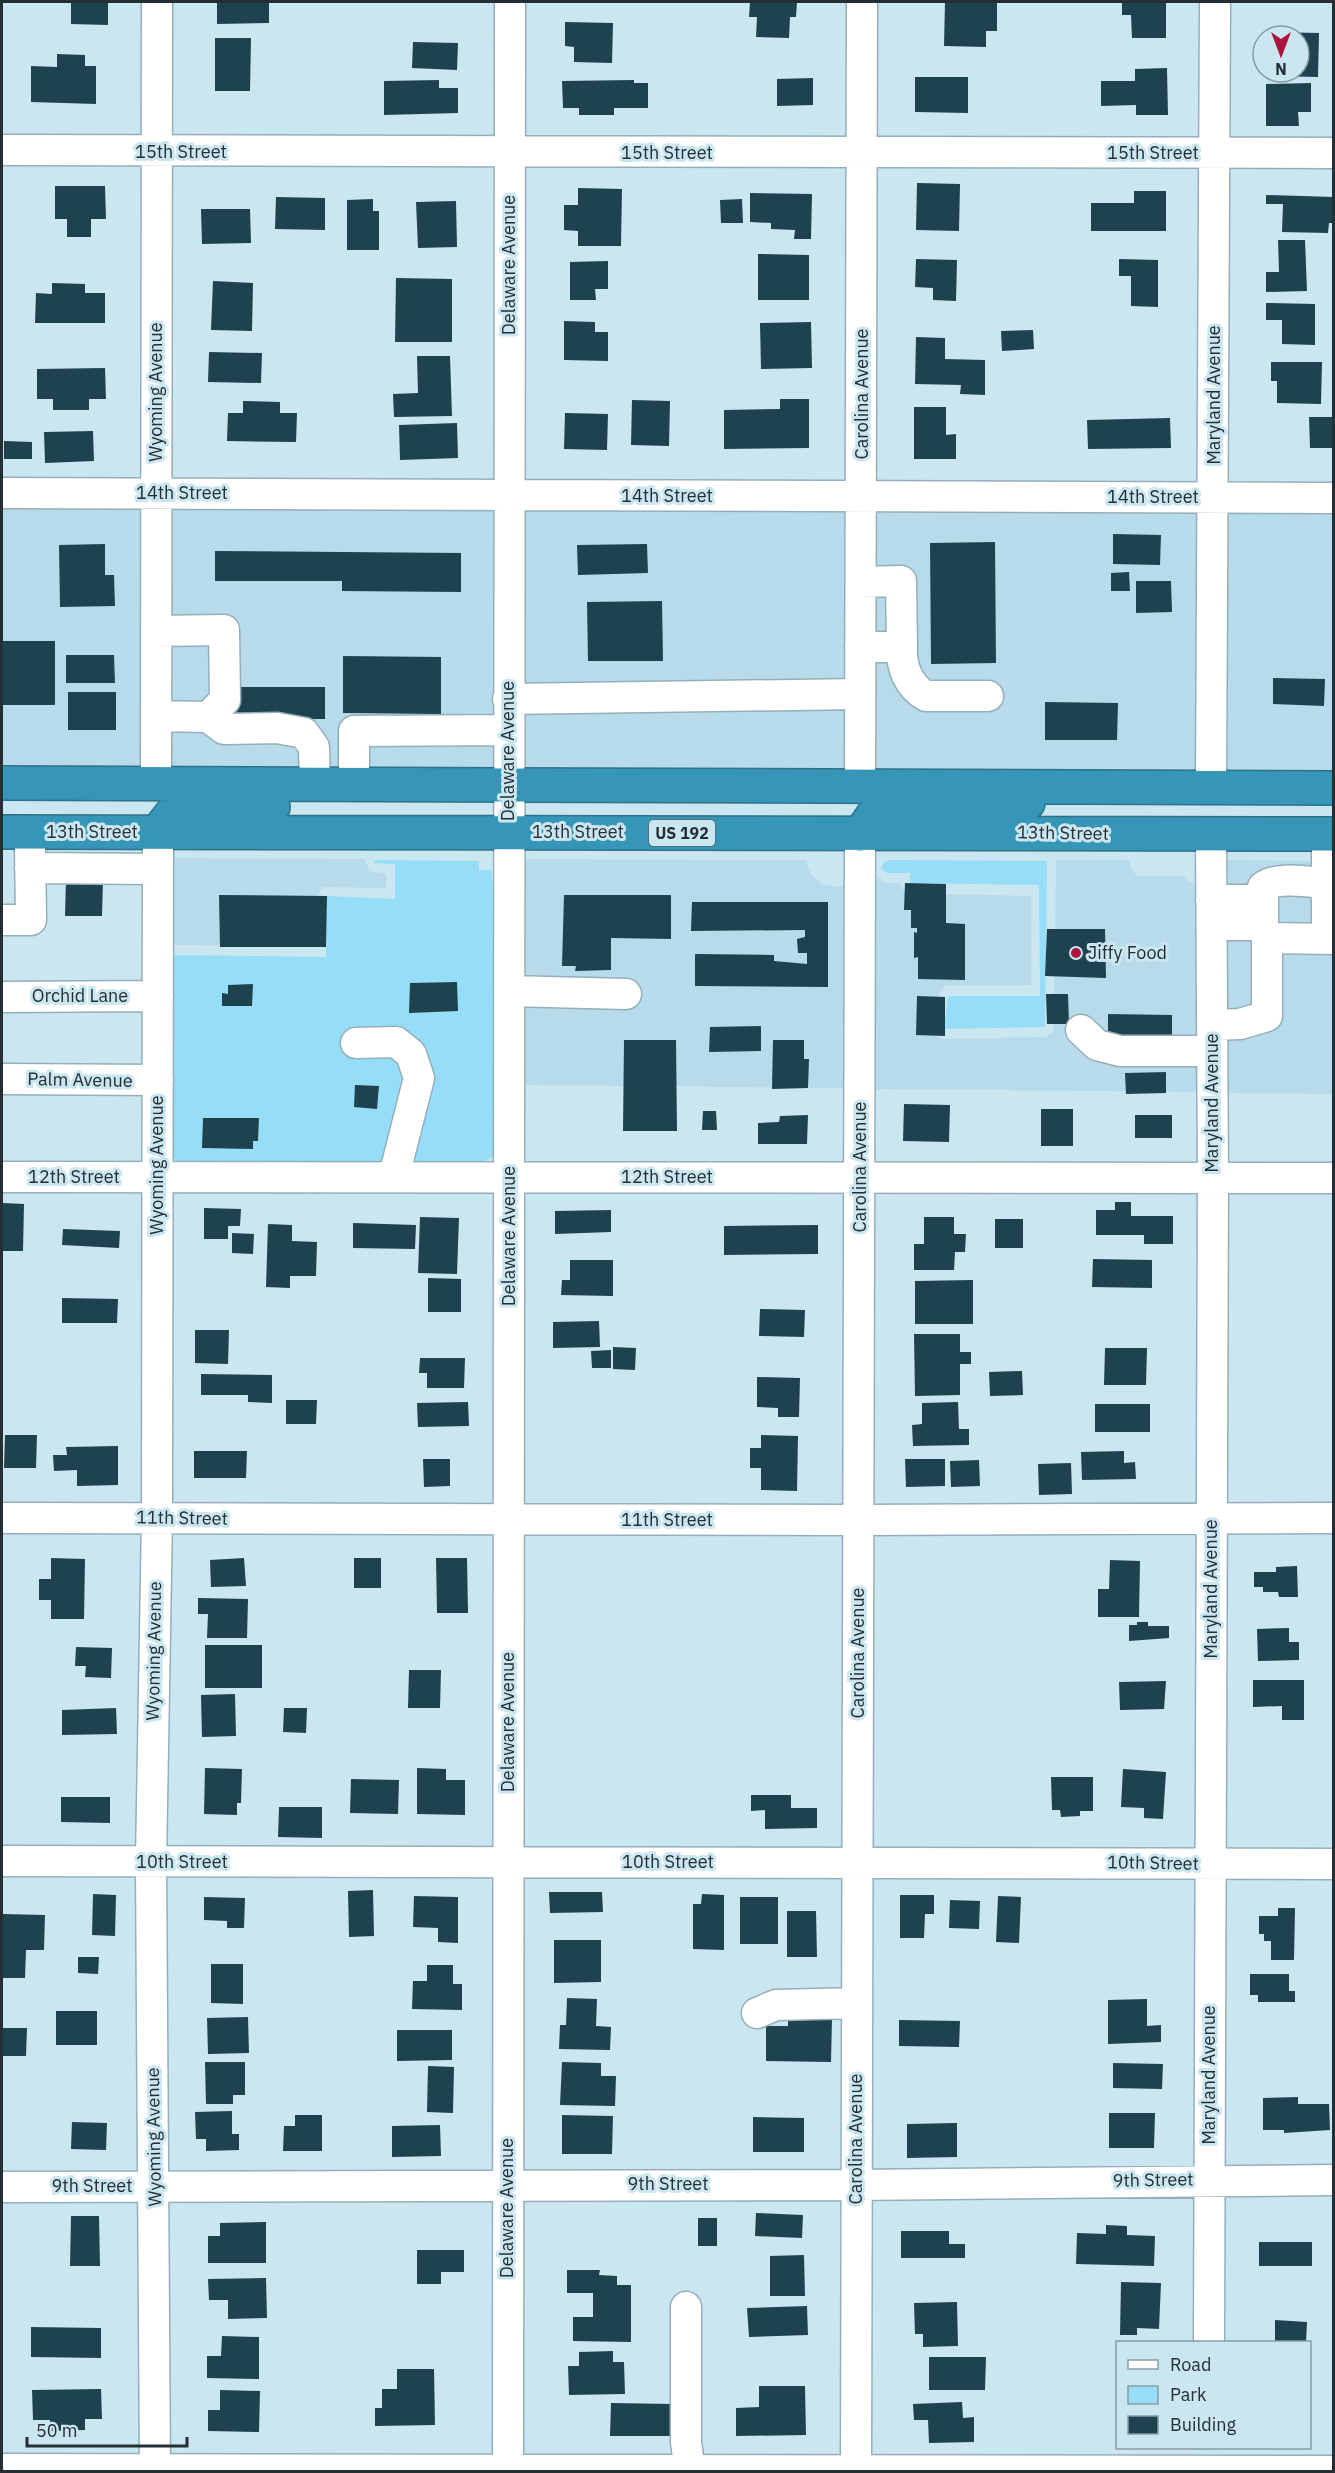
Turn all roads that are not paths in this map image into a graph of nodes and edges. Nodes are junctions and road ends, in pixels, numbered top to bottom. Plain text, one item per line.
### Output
1 (157, 2) edge
2 (510, 2) edge
3 (862, 2) edge
4 (1215, 2) edge
5 (2, 150) edge
6 (156, 152) junction
7 (509, 153) junction
8 (863, 153) junction
9 (1216, 153) junction
10 (1334, 153) edge
11 (2, 493) edge
12 (156, 493) junction
13 (861, 495) junction
14 (509, 496) junction
15 (1213, 498) junction
16 (1334, 498) edge
17 (861, 582) junction
18 (156, 632) junction
19 (861, 647) junction
20 (902, 647) junction
21 (860, 694) junction
22 (988, 696) dead end
23 (508, 699) junction
24 (156, 716) junction
25 (208, 717) junction
26 (508, 730) junction
27 (156, 783) junction
28 (4, 784) edge
29 (315, 784) junction
30 (354, 785) junction
31 (508, 786) junction
32 (860, 786) junction
33 (1072, 786) junction
34 (1211, 788) junction
35 (1334, 788) edge
36 (1325, 828) edge
37 (158, 831) junction
38 (16, 832) edge
39 (508, 832) junction
40 (1024, 832) junction
41 (695, 833) junction
42 (861, 834) junction
43 (1211, 835) junction
44 (30, 868) junction
45 (158, 869) junction
46 (1322, 883) edge
47 (1211, 913) junction
48 (2, 920) edge
49 (1264, 921) junction
50 (1323, 938) edge
51 (510, 990) junction
52 (626, 994) dead end
53 (2, 996) edge
54 (158, 996) junction
55 (1081, 1030) dead end
56 (1212, 1038) junction
57 (356, 1043) dead end
58 (2, 1079) edge
59 (158, 1080) junction
60 (394, 1176) junction
61 (509, 1176) junction
62 (2, 1177) edge
63 (157, 1178) junction
64 (860, 1178) junction
65 (1213, 1178) junction
66 (1334, 1178) edge
67 (157, 1517) junction
68 (1211, 1517) junction
69 (2, 1518) edge
70 (1334, 1518) edge
71 (508, 1520) junction
72 (858, 1520) junction
73 (2, 1861) edge
74 (151, 1862) junction
75 (508, 1862) junction
76 (858, 1862) junction
77 (1210, 1864) junction
78 (1334, 1864) edge
79 (857, 2003) junction
80 (757, 2013) dead end
81 (1209, 2179) junction
82 (1334, 2180) edge
83 (507, 2184) junction
84 (856, 2185) junction
85 (155, 2186) junction
86 (2, 2187) edge
87 (686, 2307) dead end
88 (1209, 2341) edge
89 (1209, 2463) edge
90 (2, 2469) edge
91 (155, 2470) edge
92 (508, 2470) edge
93 (690, 2471) edge
94 (856, 2471) edge
95 (1334, 2471) edge

1 - 6 street, Wyoming Avenue
2 - 7 street, Delaware Avenue
3 - 8 street, Carolina Avenue
4 - 9 street, Maryland Avenue
5 - 6 street, 15th Street
6 - 7 street, 15th Street
6 - 12 street, Wyoming Avenue
7 - 8 street, 15th Street
7 - 14 street, Delaware Avenue
8 - 9 street, 15th Street
8 - 13 street, Carolina Avenue
9 - 10 street, 15th Street
9 - 15 street, Maryland Avenue
11 - 12 street, 14th Street
12 - 14 street, 14th Street
12 - 18 street, Wyoming Avenue
13 - 14 street, 14th Street
13 - 15 street, 14th Street
13 - 17 street, Carolina Avenue
14 - 23 street, Delaware Avenue
15 - 16 street, 14th Street
15 - 34 street, Maryland Avenue
17 - 19 street, Carolina Avenue
17 - 20 street
18 - 24 street, Wyoming Avenue
18 - 25 street
19 - 20 street
19 - 21 street, Carolina Avenue
20 - 22 street
21 - 23 street
21 - 32 street, Carolina Avenue
23 - 26 street, Delaware Avenue
24 - 25 street
24 - 27 street, Wyoming Avenue
25 - 29 street
26 - 30 street
26 - 31 street, Delaware Avenue
27 - 28 highway
27 - 29 highway
27 - 38 highway
29 - 30 highway
30 - 31 highway
30 - 37 highway
31 - 32 highway
31 - 39 street, Delaware Avenue
32 - 33 highway
32 - 41 highway
33 - 34 highway
33 - 42 highway
34 - 35 highway
34 - 40 highway
36 - 43 highway
36 - 46 street
37 - 38 highway, 13th Street / US 192
37 - 39 highway, 13th Street / US 192
37 - 45 street, Wyoming Avenue
38 - 44 street
39 - 41 highway, 13th Street / US 192
39 - 51 street, Delaware Avenue
40 - 42 highway, 13th Street / US 192
40 - 43 highway, 13th Street / US 192
41 - 42 highway, 13th Street / US 192
42 - 64 street, Carolina Avenue
43 - 47 street, Maryland Avenue
44 - 45 street
44 - 48 street
45 - 54 street, Wyoming Avenue
46 - 49 street
46 - 50 street
47 - 49 street
47 - 56 street, Maryland Avenue
49 - 50 street
49 - 56 street
51 - 52 street
51 - 61 street, Delaware Avenue
53 - 54 street, Orchid Lane
54 - 59 street, Wyoming Avenue
55 - 56 street
56 - 65 street, Maryland Avenue
57 - 60 street
58 - 59 street, Palm Avenue
59 - 63 street, Wyoming Avenue
60 - 61 street, 12th Street
60 - 63 street, 12th Street
61 - 64 street, 12th Street
61 - 71 street, Delaware Avenue
62 - 63 street, 12th Street
63 - 67 street, Wyoming Avenue
64 - 65 street, 12th Street
64 - 72 street, Carolina Avenue
65 - 66 street, 12th Street
65 - 68 street, Maryland Avenue
67 - 69 street, 11th Street
67 - 71 street, 11th Street
67 - 74 street, Wyoming Avenue
68 - 70 street, 11th Street
68 - 72 street, 11th Street
68 - 77 street, Maryland Avenue
71 - 72 street, 11th Street
71 - 75 street, Delaware Avenue
72 - 76 street, Carolina Avenue
73 - 74 street, 10th Street
74 - 75 street, 10th Street
74 - 85 street, Wyoming Avenue
75 - 76 street, 10th Street
75 - 83 street, Delaware Avenue
76 - 77 street, 10th Street
76 - 79 street, Carolina Avenue
77 - 78 street, 10th Street
77 - 81 street, Maryland Avenue
79 - 80 street
79 - 84 street, Carolina Avenue
81 - 82 street, 9th Street
81 - 84 street, 9th Street
81 - 88 street, Maryland Avenue
83 - 84 street, 9th Street
83 - 85 street, 9th Street
83 - 92 street, Delaware Avenue
84 - 94 street, Carolina Avenue
85 - 86 street, 9th Street
85 - 91 street, Wyoming Avenue
87 - 93 street
89 - 94 street
89 - 95 street
90 - 91 street
91 - 92 street
92 - 93 street
93 - 94 street

